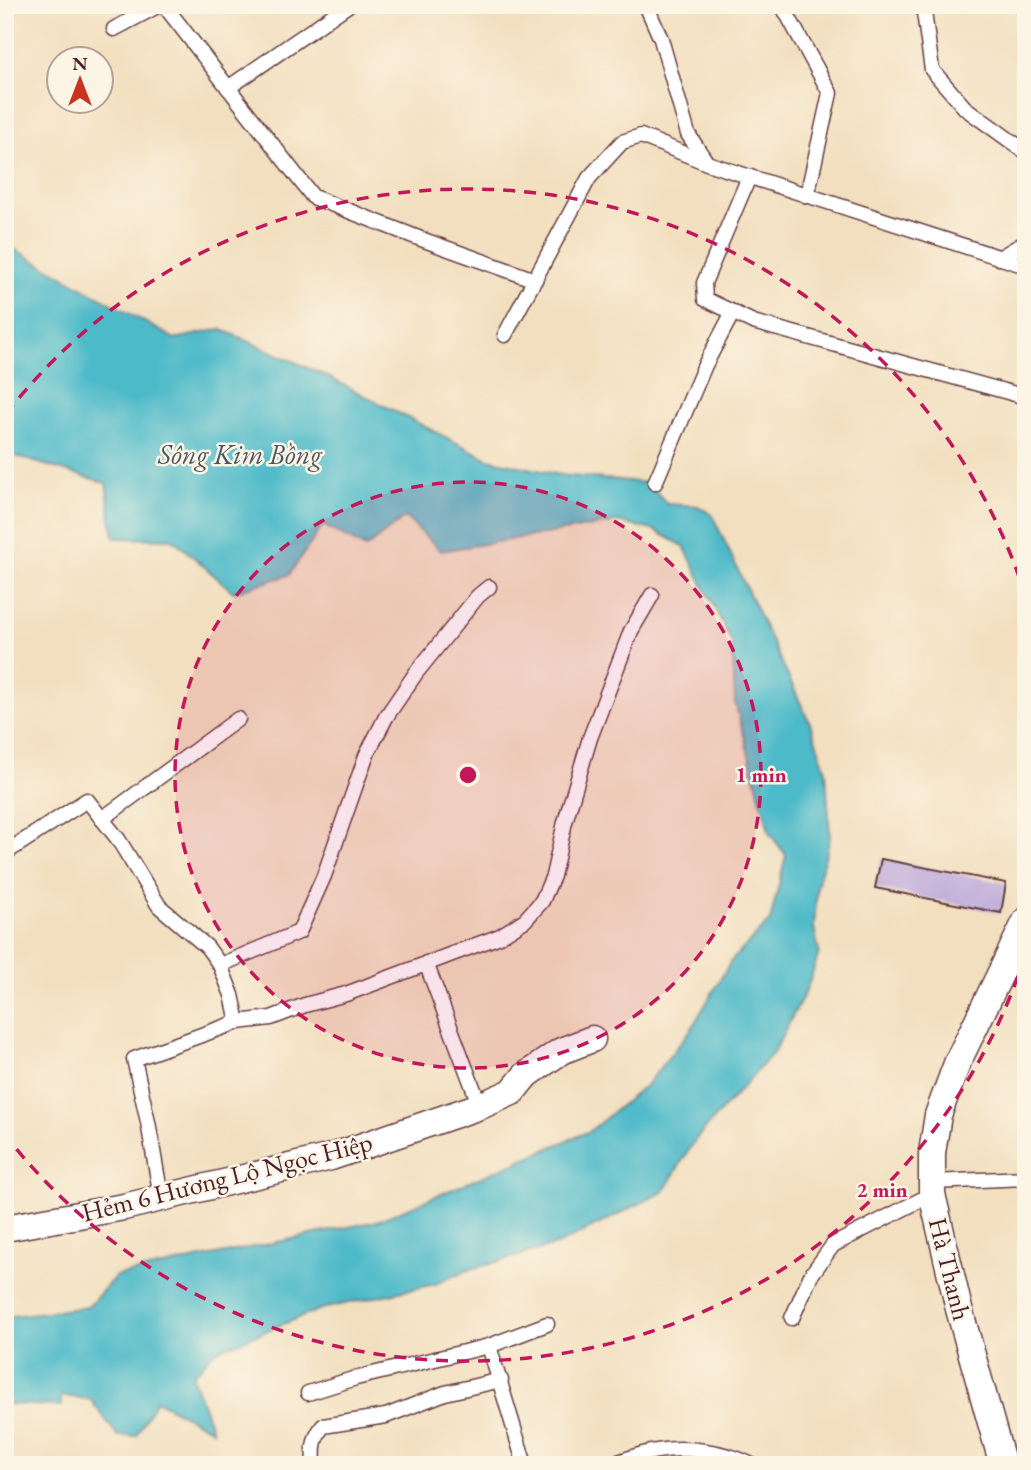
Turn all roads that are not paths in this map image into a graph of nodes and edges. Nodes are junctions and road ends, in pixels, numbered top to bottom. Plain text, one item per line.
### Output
1 (162, 5) edge
2 (348, 5) edge
3 (646, 5) edge
4 (782, 5) edge
5 (923, 5) edge
6 (114, 29) dead end
7 (228, 88) junction
8 (1026, 152) edge
9 (707, 163) junction
10 (750, 177) junction
11 (807, 195) junction
12 (1026, 242) edge
13 (999, 258) junction
14 (1026, 266) edge
15 (535, 280) junction
16 (733, 312) junction
17 (505, 335) dead end
18 (1026, 397) edge
19 (655, 483) dead end
20 (489, 587) dead end
21 (652, 595) dead end
22 (238, 719) dead end
23 (102, 819) junction
24 (5, 853) edge
25 (1026, 921) edge
26 (426, 963) junction
27 (220, 965) junction
28 (238, 1022) junction
29 (592, 1039) dead end
30 (480, 1106) junction
31 (1026, 1178) edge
32 (932, 1188) junction
33 (161, 1197) junction
34 (5, 1227) edge
35 (792, 1318) dead end
36 (547, 1324) dead end
37 (489, 1346) junction
38 (501, 1380) junction
39 (308, 1393) dead end
40 (314, 1465) edge
41 (525, 1465) edge
42 (610, 1465) edge
43 (752, 1465) edge
44 (1003, 1465) edge

1 - 6 lane
1 - 7 lane
2 - 7 lane
3 - 9 lane
4 - 11 lane
5 - 8 lane
7 - 15 lane
9 - 10 lane
9 - 15 lane
10 - 11 lane
10 - 16 lane
11 - 13 lane
12 - 13 lane
13 - 14 lane
15 - 17 lane
16 - 18 lane
16 - 19 lane
20 - 27 lane
21 - 26 lane
22 - 23 lane
23 - 24 lane
23 - 27 lane
25 - 32 street, Hà Thanh
26 - 28 lane
26 - 30 lane
27 - 28 lane
28 - 33 lane
29 - 30 street, Hẻm 6 Hương Lộ Ngọc Hiệp
30 - 33 street, Hẻm 6 Hương Lộ Ngọc Hiệp
31 - 32 lane
32 - 35 lane
32 - 44 street, Hà Thanh
33 - 34 street, Hẻm 6 Hương Lộ Ngọc Hiệp
36 - 37 lane
37 - 38 lane
37 - 39 lane
38 - 40 lane
38 - 41 lane
42 - 43 lane

